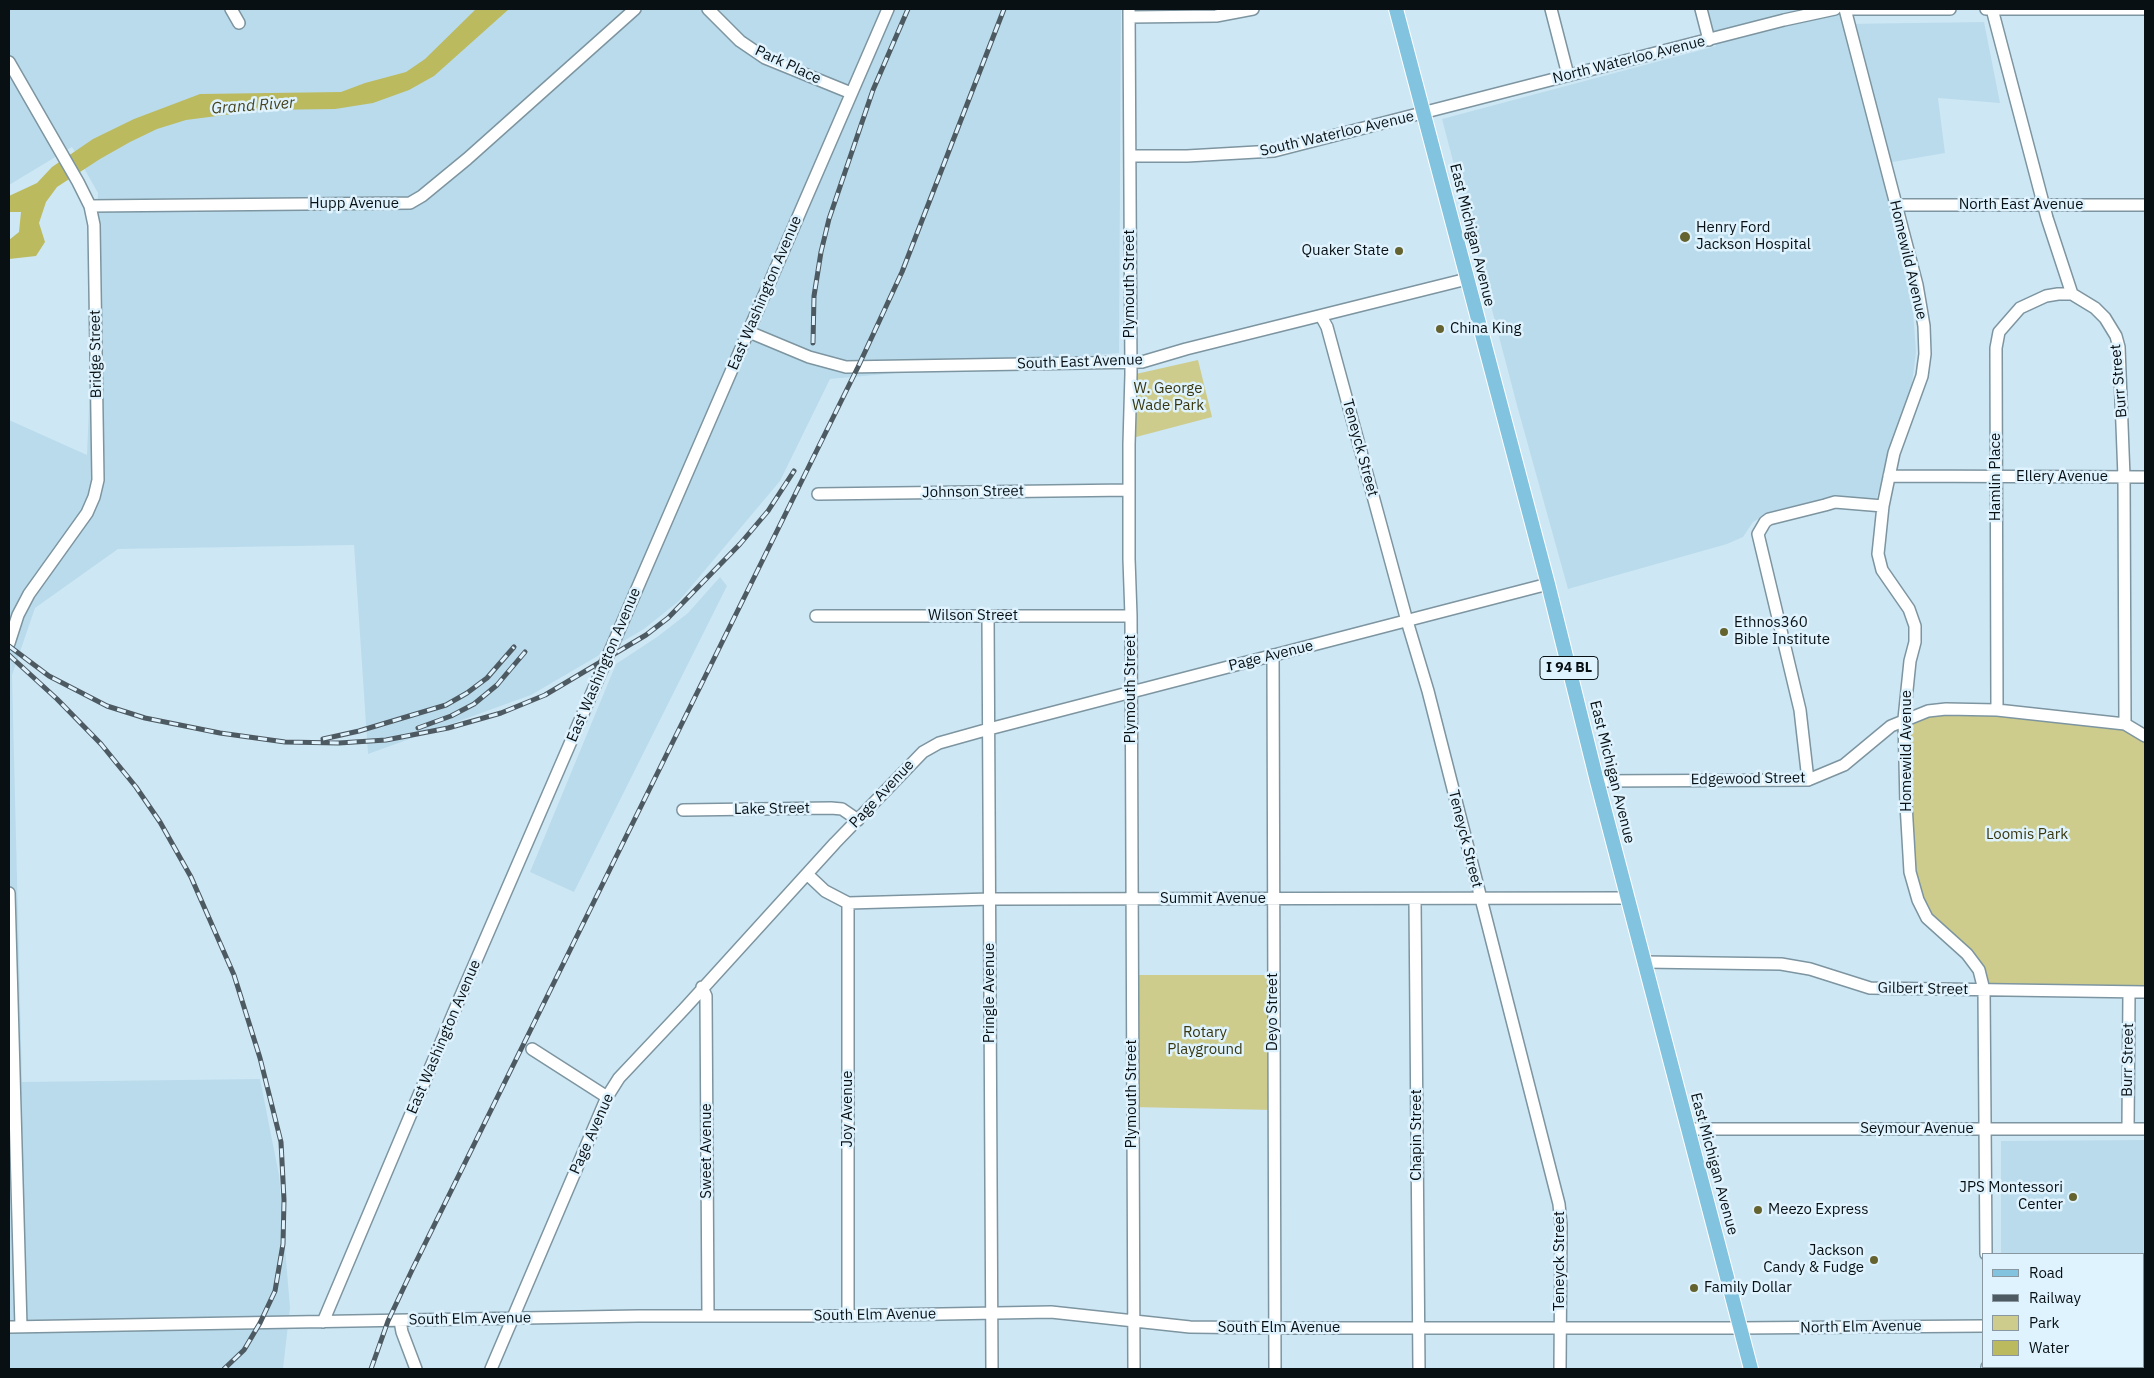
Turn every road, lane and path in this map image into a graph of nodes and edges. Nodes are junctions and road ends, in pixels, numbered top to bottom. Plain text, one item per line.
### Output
1 (230, 9) edge
2 (635, 9) edge
3 (708, 9) edge
4 (888, 9) edge
5 (1253, 9) edge
6 (1396, 9) edge
7 (1552, 9) edge
8 (1701, 9) edge
9 (1835, 9) edge
10 (1845, 9) edge
11 (1854, 9) edge
12 (1950, 9) edge
13 (1986, 9) edge
14 (1992, 9) edge
15 (2145, 10) edge
16 (1129, 13) edge
17 (239, 23) dead end
18 (1709, 40) junction
19 (9, 62) edge
20 (1568, 75) junction
21 (851, 93) junction
22 (1424, 114) junction
23 (1130, 156) junction
24 (2044, 205) junction
25 (2145, 205) edge
26 (90, 206) junction
27 (1896, 206) junction
28 (1467, 279) junction
29 (2072, 294) junction
30 (1321, 316) junction
31 (749, 332) junction
32 (1131, 362) junction
33 (1889, 476) junction
34 (1996, 477) junction
35 (2124, 477) junction
36 (2145, 477) edge
37 (1130, 490) junction
38 (818, 494) dead end
39 (1883, 506) junction
40 (1548, 584) junction
41 (816, 616) dead end
42 (988, 616) junction
43 (1131, 616) junction
44 (1407, 621) junction
45 (9, 643) edge
46 (1273, 656) junction
47 (1131, 693) junction
48 (1997, 710) junction
49 (1904, 719) junction
50 (2125, 724) junction
51 (989, 729) junction
52 (2145, 736) edge
53 (1808, 780) junction
54 (1597, 781) junction
55 (683, 810) dead end
56 (858, 820) junction
57 (807, 874) junction
58 (9, 893) edge
59 (1628, 898) junction
60 (990, 899) junction
61 (1131, 899) junction
62 (1274, 899) junction
63 (1480, 899) junction
64 (1415, 900) junction
65 (848, 902) junction
66 (1645, 962) junction
67 (702, 987) junction
68 (1984, 990) junction
69 (2129, 992) junction
70 (2145, 992) edge
71 (532, 1049) dead end
72 (607, 1097) junction
73 (1688, 1129) junction
74 (1985, 1129) junction
75 (2128, 1129) junction
76 (2145, 1129) edge
77 (13, 1186) edge
78 (1986, 1253) edge
79 (992, 1313) junction
80 (848, 1315) junction
81 (708, 1316) junction
82 (513, 1317) junction
83 (400, 1320) junction
84 (1134, 1321) junction
85 (323, 1322) junction
86 (1982, 1326) edge
87 (9, 1327) edge
88 (22, 1327) junction
89 (1275, 1328) junction
90 (1419, 1328) junction
91 (1560, 1328) junction
92 (1740, 1328) junction
93 (416, 1369) edge
94 (491, 1369) edge
95 (992, 1369) edge
96 (1134, 1369) edge
97 (1275, 1369) edge
98 (1419, 1369) edge
99 (1560, 1369) edge
100 (1751, 1369) edge

1 - 17 street
2 - 26 street, Hupp Avenue
3 - 21 street, Park Place
4 - 21 street, East Washington Avenue
5 - 16 street
6 - 22 main road, East Michigan Avenue / I 94 BL
7 - 20 street
8 - 18 street
9 - 18 street, North Waterloo Avenue
10 - 27 street, Homewild Avenue
11 - 12 street
13 - 14 street
14 - 15 street
14 - 24 street
16 - 23 street, Plymouth Street
18 - 20 street, North Waterloo Avenue
19 - 26 street, Bridge Street
20 - 22 street, North Waterloo Avenue
21 - 31 street, East Washington Avenue
22 - 23 street, South Waterloo Avenue
22 - 28 main road, East Michigan Avenue / I 94 BL
23 - 32 street, Plymouth Street
24 - 25 street, North East Avenue
24 - 27 street, North East Avenue
24 - 29 street
26 - 45 street, Bridge Street
27 - 33 street, Homewild Avenue
28 - 30 street, South East Avenue
28 - 40 main road, East Michigan Avenue / I 94 BL
29 - 34 street, Hamlin Place
29 - 35 street, Burr Street
30 - 32 street, South East Avenue
30 - 44 street, Teneyck Street
31 - 32 street, South East Avenue
31 - 85 street, East Washington Avenue
32 - 37 street, Plymouth Street
33 - 34 street, Ellery Avenue
33 - 39 street, Homewild Avenue
34 - 35 street, Ellery Avenue
34 - 48 street, Hamlin Place
35 - 36 street, Ellery Avenue
35 - 50 street, Burr Street
37 - 38 street, Johnson Street
37 - 43 street, Plymouth Street
39 - 49 street, Homewild Avenue
39 - 53 street
40 - 44 street, Page Avenue
40 - 54 main road, East Michigan Avenue / I 94 BL
41 - 42 street, Wilson Street
42 - 43 street, Wilson Street
42 - 51 street, Pringle Avenue
43 - 47 street, Plymouth Street
44 - 46 street, Page Avenue
44 - 63 street, Teneyck Street
46 - 47 street, Page Avenue
46 - 62 street, Deyo Street
47 - 51 street, Page Avenue
47 - 61 street, Plymouth Street
48 - 49 street, Edgewood Street
48 - 50 street, Edgewood Street
49 - 53 street, Edgewood Street
49 - 68 street, Homewild Avenue
50 - 52 street, Edgewood Street
51 - 56 street, Page Avenue
51 - 60 street, Pringle Avenue
53 - 54 street, Edgewood Street
54 - 59 main road, East Michigan Avenue / I 94 BL
55 - 56 street, Lake Street
56 - 57 street, Page Avenue
57 - 65 street, Summit Avenue
57 - 67 street, Page Avenue
58 - 77 street
59 - 63 street, Summit Avenue
59 - 66 main road, East Michigan Avenue / I 94 BL
60 - 61 street, Summit Avenue
60 - 65 street, Summit Avenue
60 - 79 street, Pringle Avenue
61 - 62 street, Summit Avenue
61 - 84 street, Plymouth Street
62 - 64 street, Summit Avenue
62 - 89 street, Deyo Street
63 - 64 street, Summit Avenue
63 - 91 street, Teneyck Street
64 - 90 street, Chapin Street
65 - 80 street, Joy Avenue
66 - 68 street, Gilbert Street
66 - 73 main road, East Michigan Avenue / I 94 BL
67 - 72 street, Page Avenue
67 - 81 street, Sweet Avenue
68 - 69 street, Gilbert Street
68 - 74 street, Homewild Avenue
69 - 70 street, Gilbert Street
69 - 75 street, Burr Street
71 - 72 street
72 - 82 street, Page Avenue
73 - 74 street, Seymour Avenue
73 - 92 main road, East Michigan Avenue / I 94 BL
74 - 75 street, Seymour Avenue
74 - 78 street, Homewild Avenue
75 - 76 street, Seymour Avenue
77 - 88 street
79 - 80 street, South Elm Avenue
79 - 84 street, South Elm Avenue
79 - 95 street, Pringle Avenue
80 - 81 street, South Elm Avenue
81 - 82 street, South Elm Avenue
82 - 83 street, South Elm Avenue
82 - 94 street, Page Avenue
83 - 85 street, South Elm Avenue
83 - 93 street
84 - 89 street, South Elm Avenue
84 - 96 street, Plymouth Street
85 - 88 street, South Elm Avenue
86 - 92 street, North Elm Avenue
87 - 88 street, South Elm Avenue
89 - 90 street, South Elm Avenue
89 - 97 street, Deyo Street
90 - 91 street, South Elm Avenue
90 - 98 street, Chapin Street
91 - 92 street, South Elm Avenue
91 - 99 street, Teneyck Street
92 - 100 main road, East Michigan Avenue / I 94 BL

